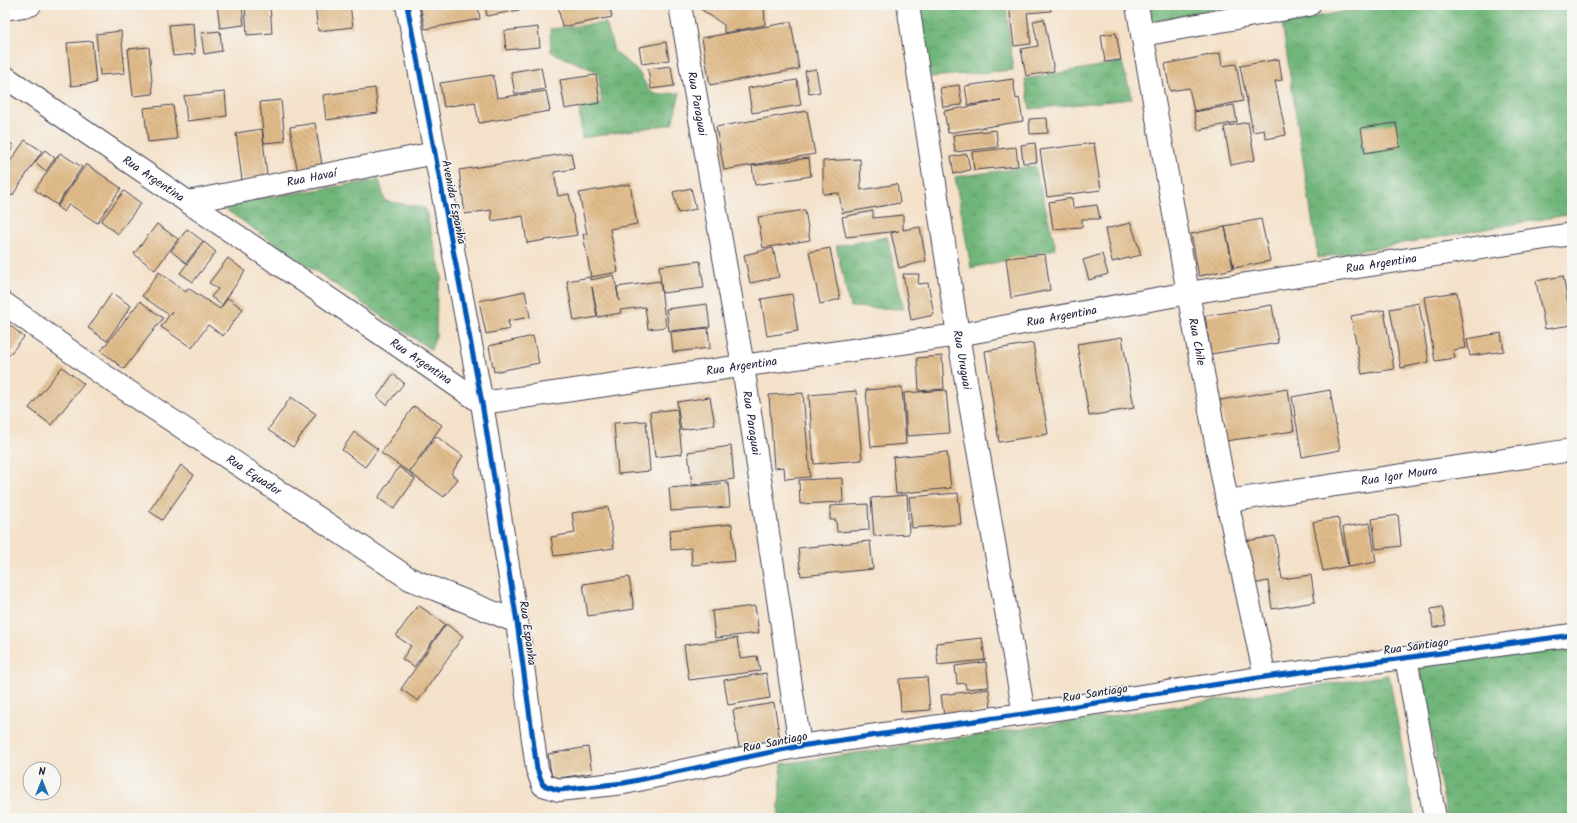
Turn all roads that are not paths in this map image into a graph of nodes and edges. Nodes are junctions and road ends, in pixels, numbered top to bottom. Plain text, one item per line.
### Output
1 (30, 5) edge
2 (407, 5) edge
3 (680, 5) edge
4 (908, 5) edge
5 (1137, 5) edge
6 (1309, 5) edge
7 (5, 9) edge
8 (1142, 35) junction
9 (5, 77) edge
10 (435, 153) junction
11 (188, 202) junction
12 (1572, 234) edge
13 (1188, 293) junction
14 (5, 304) edge
15 (958, 335) junction
16 (743, 366) junction
17 (482, 403) junction
18 (1572, 450) edge
19 (1227, 501) junction
20 (517, 622) junction
21 (1572, 635) edge
22 (1406, 658) junction
23 (1265, 677) junction
24 (1024, 714) junction
25 (800, 746) junction
26 (624, 783) joint
27 (1435, 818) edge

1 - 7 street
2 - 10 street, Avenida Espanha
3 - 16 street, Rua Paraguai
4 - 15 street, Rua Uruguai
5 - 8 street, Rua Chile
6 - 8 street
8 - 13 street, Rua Chile
9 - 11 street, Rua Argentina
10 - 11 street, Rua Havaí
10 - 17 street, Avenida Espanha
11 - 17 street, Rua Argentina
12 - 13 street, Rua Argentina
13 - 15 street, Rua Argentina
13 - 19 street, Rua Chile
14 - 20 street, Rua Equador
15 - 16 street, Rua Argentina
15 - 24 street, Rua Uruguai
16 - 17 street, Rua Argentina
16 - 25 street, Rua Paraguai
17 - 20 street, Rua Espanha
18 - 19 street, Rua Igor Moura
19 - 23 street, Rua Chile
20 - 26 street, Rua Espanha
21 - 22 street, Rua Santiago
22 - 23 street, Rua Santiago
22 - 27 street
23 - 24 street, Rua Santiago
24 - 25 street, Rua Santiago
25 - 26 street, Rua Santiago

